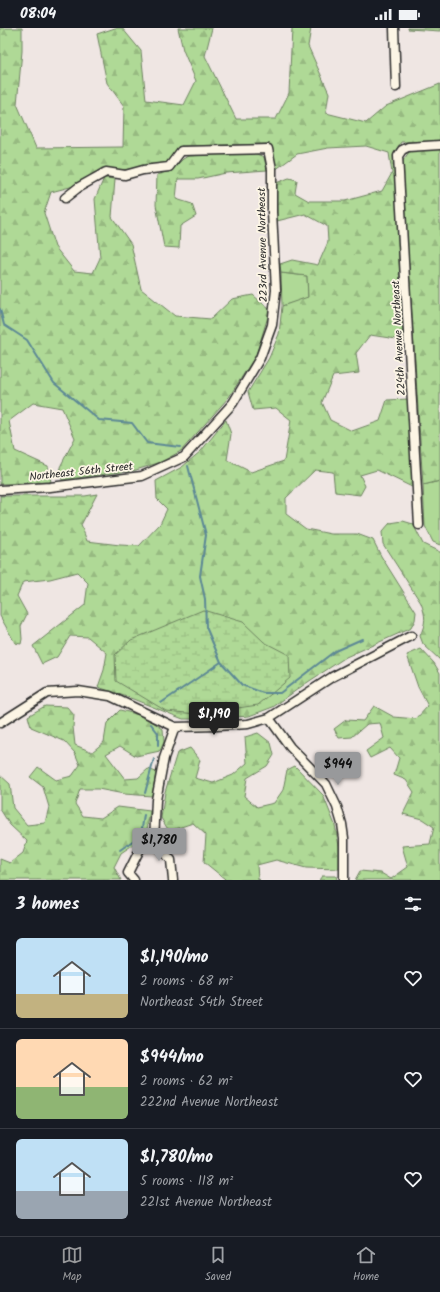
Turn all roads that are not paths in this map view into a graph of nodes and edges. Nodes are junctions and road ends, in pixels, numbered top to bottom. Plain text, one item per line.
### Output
1 (394, 28) edge
2 (396, 87) dead end
3 (440, 145) edge
4 (65, 198) dead end
5 (184, 457) joint
6 (0, 490) edge
7 (419, 525) dead end
8 (411, 636) dead end
9 (269, 718) junction
10 (0, 723) edge
11 (175, 727) junction
12 (154, 841) junction
13 (134, 880) edge
14 (173, 880) edge
15 (344, 880) edge

1 - 2 street
3 - 7 street, 224th Avenue Northeast
4 - 5 street, 223rd Avenue Northeast
5 - 6 street, Northeast 56th Street
8 - 9 street
9 - 11 street
9 - 15 street
10 - 11 street
11 - 12 street
12 - 13 street
12 - 14 street

